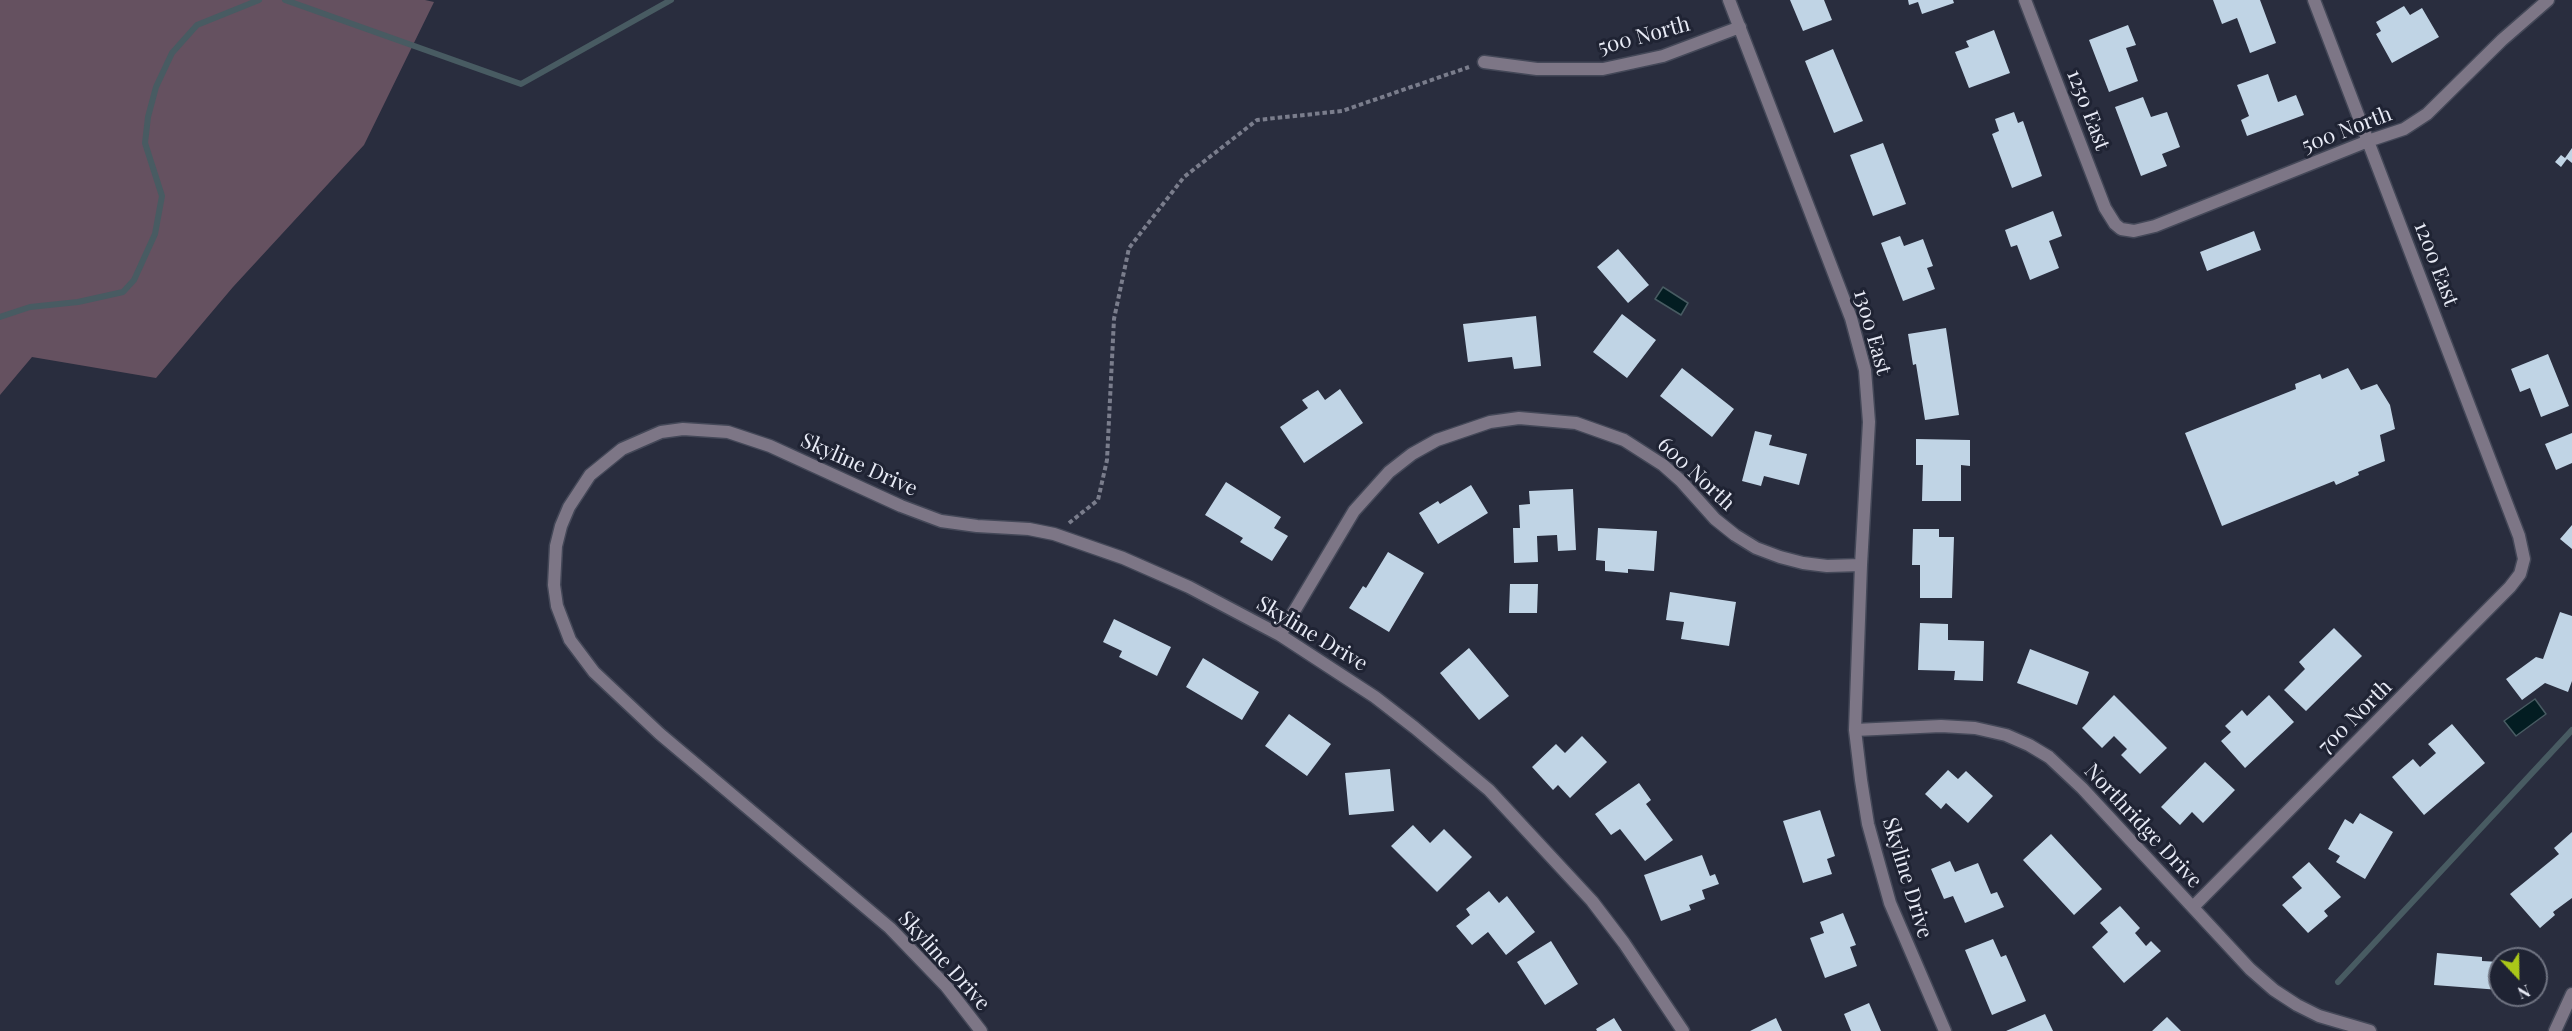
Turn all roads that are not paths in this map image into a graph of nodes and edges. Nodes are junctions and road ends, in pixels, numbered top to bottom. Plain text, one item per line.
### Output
1 (1729, 0) edge
2 (2025, 0) edge
3 (2314, 0) edge
4 (2548, 0) edge
5 (1740, 27) junction
6 (1484, 62) road end
7 (2368, 141) junction
8 (2121, 229) joint
9 (2521, 543) joint
10 (1861, 565) junction
11 (1280, 635) junction
12 (1855, 730) junction
13 (2193, 907) junction
14 (2572, 994) edge
15 (981, 1031) edge
16 (1683, 1031) edge
17 (1945, 1031) edge
18 (2370, 1031) edge
19 (2555, 1031) edge

1 - 5 street, 1300 East
2 - 8 street, 1250 East
3 - 7 street, 1200 East
4 - 7 street, 500 North
5 - 6 street, 500 North
5 - 10 street, 1300 East
7 - 8 street, 500 North
7 - 9 street, 1200 East
9 - 13 street, 700 North
10 - 11 street, 600 North
10 - 12 street, 1300 East
11 - 15 street, Skyline Drive
11 - 16 street, Skyline Drive
12 - 13 street, Northridge Drive
12 - 17 street, Skyline Drive
13 - 18 street, Northridge Drive
14 - 19 street

